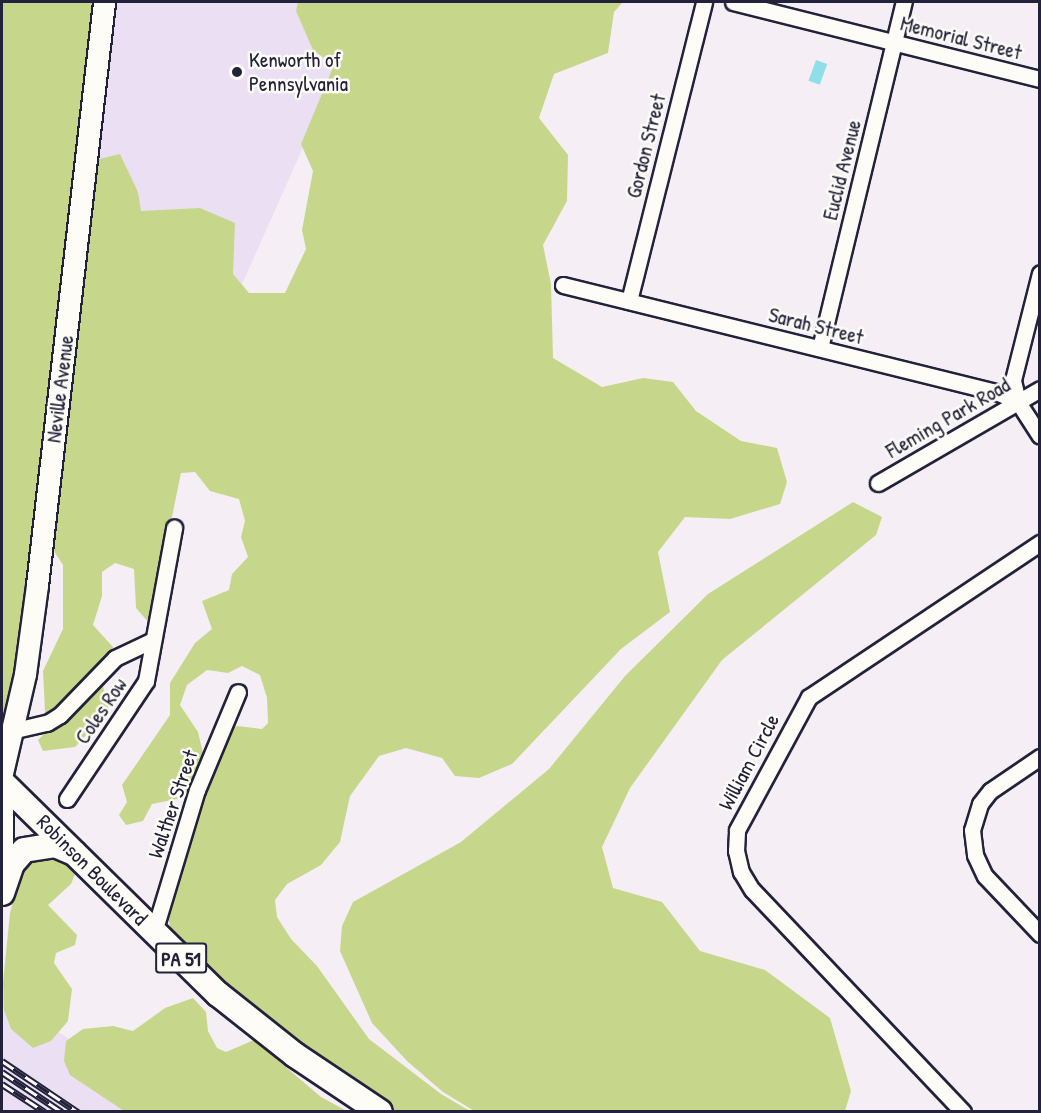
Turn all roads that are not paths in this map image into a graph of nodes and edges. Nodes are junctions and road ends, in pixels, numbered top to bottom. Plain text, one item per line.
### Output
1 (104, 2) edge
2 (704, 2) edge
3 (733, 2) edge
4 (904, 2) edge
5 (894, 42) junction
6 (1040, 79) edge
7 (1040, 273) edge
8 (563, 285) dead end
9 (629, 301) junction
10 (820, 348) junction
11 (1040, 388) edge
12 (1018, 402) junction
13 (1040, 436) edge
14 (878, 483) dead end
15 (174, 528) dead end
16 (1040, 543) edge
17 (153, 640) junction
18 (238, 692) dead end
19 (11, 731) junction
20 (1040, 757) edge
21 (2, 773) edge
22 (2, 782) edge
23 (2, 795) edge
24 (67, 799) dead end
25 (84, 859) junction
26 (2, 869) edge
27 (2, 893) edge
28 (154, 932) junction
29 (1040, 934) edge
30 (380, 1112) edge
31 (963, 1112) edge

1 - 19 street, Neville Avenue
2 - 9 street, Gordon Street
3 - 5 street, Memorial Street
4 - 5 street, Euclid Avenue
5 - 6 street, Memorial Street
5 - 10 street, Euclid Avenue
7 - 12 street
8 - 9 street, Sarah Street
9 - 10 street, Sarah Street
10 - 12 street, Sarah Street
11 - 12 street, Fleming Park Road
12 - 13 street
12 - 14 street, Fleming Park Road
15 - 17 street, Coles Row
16 - 31 street, William Circle
17 - 19 street, Coles Row
17 - 24 street, Coles Row
18 - 28 street, Walther Street
19 - 21 street, Neville Avenue
20 - 29 street
22 - 25 main road, Robinson Boulevard / PA 51
23 - 26 street
25 - 27 main road
25 - 28 main road, Robinson Boulevard / PA 51
28 - 30 main road, Robinson Boulevard / PA 51

